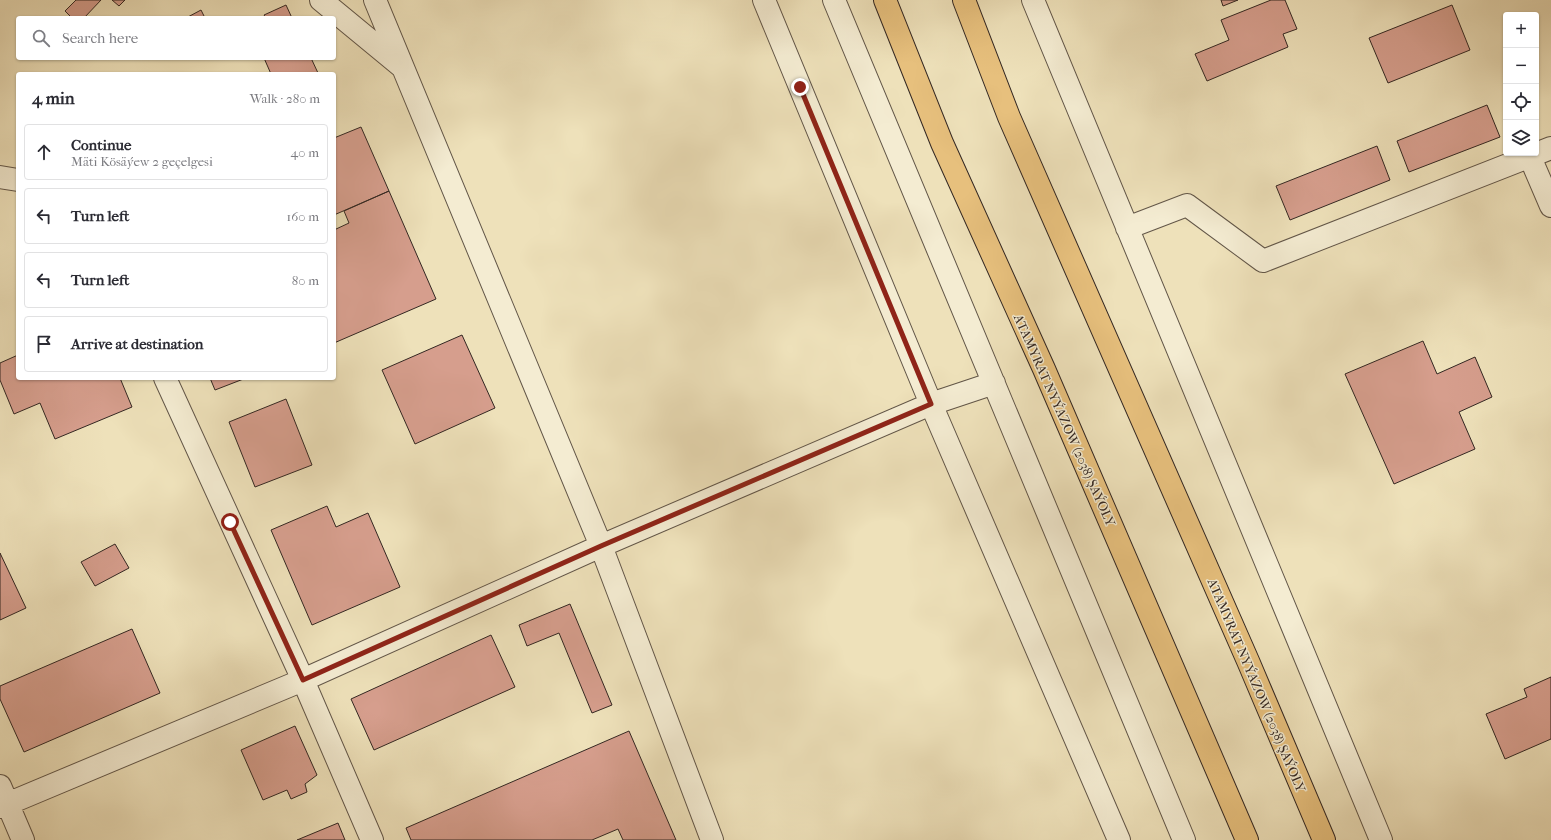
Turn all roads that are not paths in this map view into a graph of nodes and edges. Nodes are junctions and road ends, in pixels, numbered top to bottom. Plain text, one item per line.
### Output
1 (322, 0) edge
2 (375, 0) edge
3 (764, 0) edge
4 (834, 0) edge
5 (885, 0) edge
6 (964, 0) edge
7 (1032, 0) edge
8 (402, 67) junction
9 (1551, 148) edge
10 (1530, 157) junction
11 (0, 177) edge
12 (16, 180) edge
13 (1551, 206) edge
14 (1127, 228) junction
15 (166, 380) edge
16 (994, 383) junction
17 (931, 404) junction
18 (601, 546) junction
19 (303, 680) junction
20 (2, 799) edge
21 (23, 840) edge
22 (372, 840) edge
23 (712, 840) edge
24 (1119, 840) edge
25 (1184, 840) edge
26 (1247, 840) edge
27 (1324, 840) edge
28 (1381, 840) edge

1 - 8 street
2 - 8 street
3 - 17 street
4 - 16 street
5 - 26 main road, ATAMYRAT NYÝAZOW (2038) ŞAÝOLY
6 - 27 main road, ATAMYRAT NYÝAZOW (2038) ŞAÝOLY
7 - 14 street
8 - 18 street
9 - 10 street
10 - 13 street
10 - 14 street
11 - 12 street
14 - 28 street
15 - 19 street
16 - 17 street
16 - 25 street
17 - 18 street
17 - 24 street
18 - 19 street
18 - 23 street
19 - 20 street
19 - 22 street
20 - 21 street

